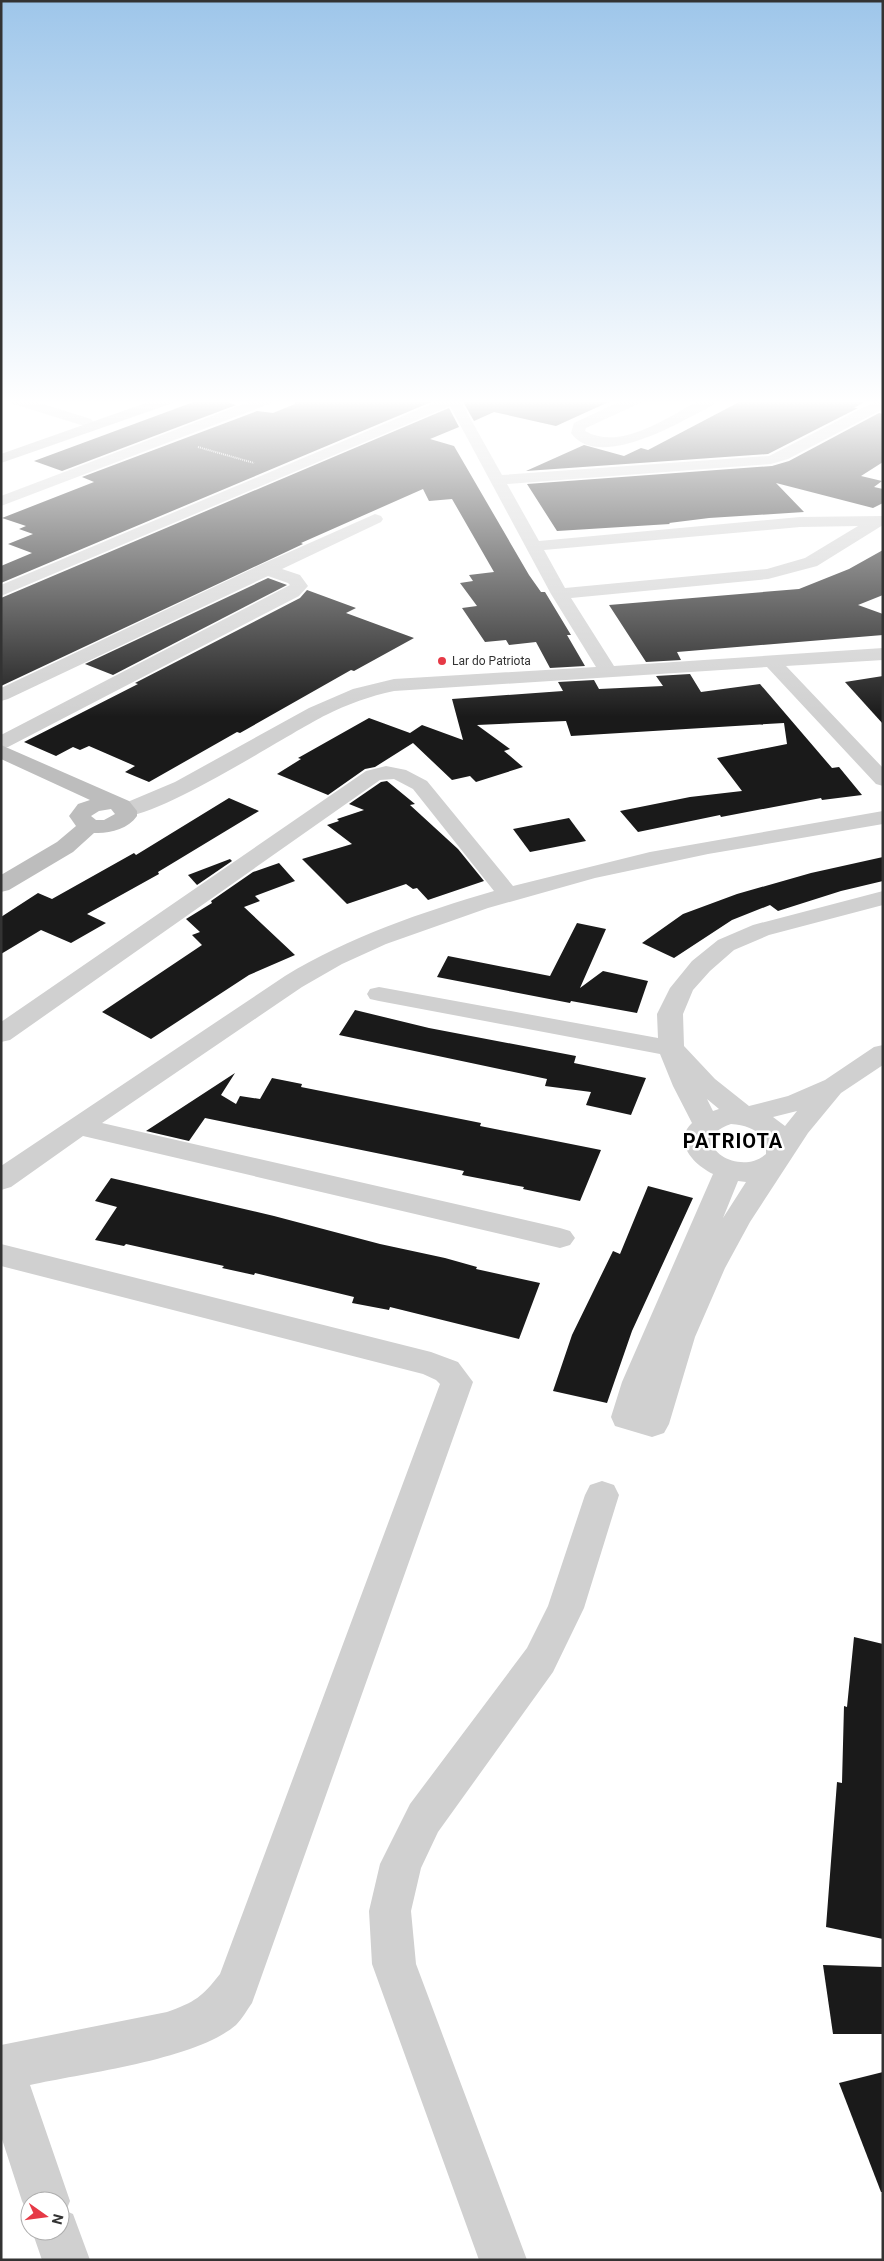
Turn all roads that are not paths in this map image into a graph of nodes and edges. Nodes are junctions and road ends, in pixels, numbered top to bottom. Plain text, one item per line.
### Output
1 (200, 506) edge
2 (510, 506) edge
3 (375, 519) dead end
4 (880, 519) edge
5 (533, 546) junction
6 (266, 569) junction
7 (1, 591) edge
8 (560, 594) junction
9 (883, 654) edge
10 (772, 662) junction
11 (608, 673) junction
12 (1, 695) edge
13 (1, 743) edge
14 (1, 751) edge
15 (1, 766) edge
16 (883, 780) edge
17 (119, 807) junction
18 (883, 817) edge
19 (86, 818) junction
20 (1, 885) edge
21 (507, 893) junction
22 (883, 898) edge
23 (379, 994) dead end
24 (1, 1034) edge
25 (671, 1048) junction
26 (883, 1053) edge
27 (834, 1086) junction
28 (744, 1116) junction
29 (706, 1123) junction
30 (78, 1126) junction
31 (779, 1156) junction
32 (729, 1170) junction
33 (1, 1180) edge
34 (560, 1238) dead end
35 (1, 1255) edge
36 (602, 1495) dead end
37 (1, 2068) edge
38 (43, 2191) edge
39 (59, 2241) edge
40 (66, 2260) edge
41 (503, 2260) edge

1 - 7 street
2 - 5 street
3 - 6 street
4 - 5 street
4 - 8 street
5 - 8 street
6 - 12 street
6 - 13 street
8 - 11 street
9 - 10 street
10 - 11 street
10 - 16 street
11 - 17 street
14 - 17 main road
15 - 19 main road
17 - 19 main road
18 - 21 street
19 - 20 main road
21 - 24 street
21 - 30 street
22 - 25 street
23 - 25 street
25 - 28 street
25 - 29 street
26 - 27 street
27 - 28 street
27 - 31 street
28 - 29 street
28 - 31 street
29 - 32 street
30 - 33 street
30 - 34 street
31 - 32 street
31 - 32 street
35 - 37 street
36 - 41 street
37 - 38 street
39 - 40 street

